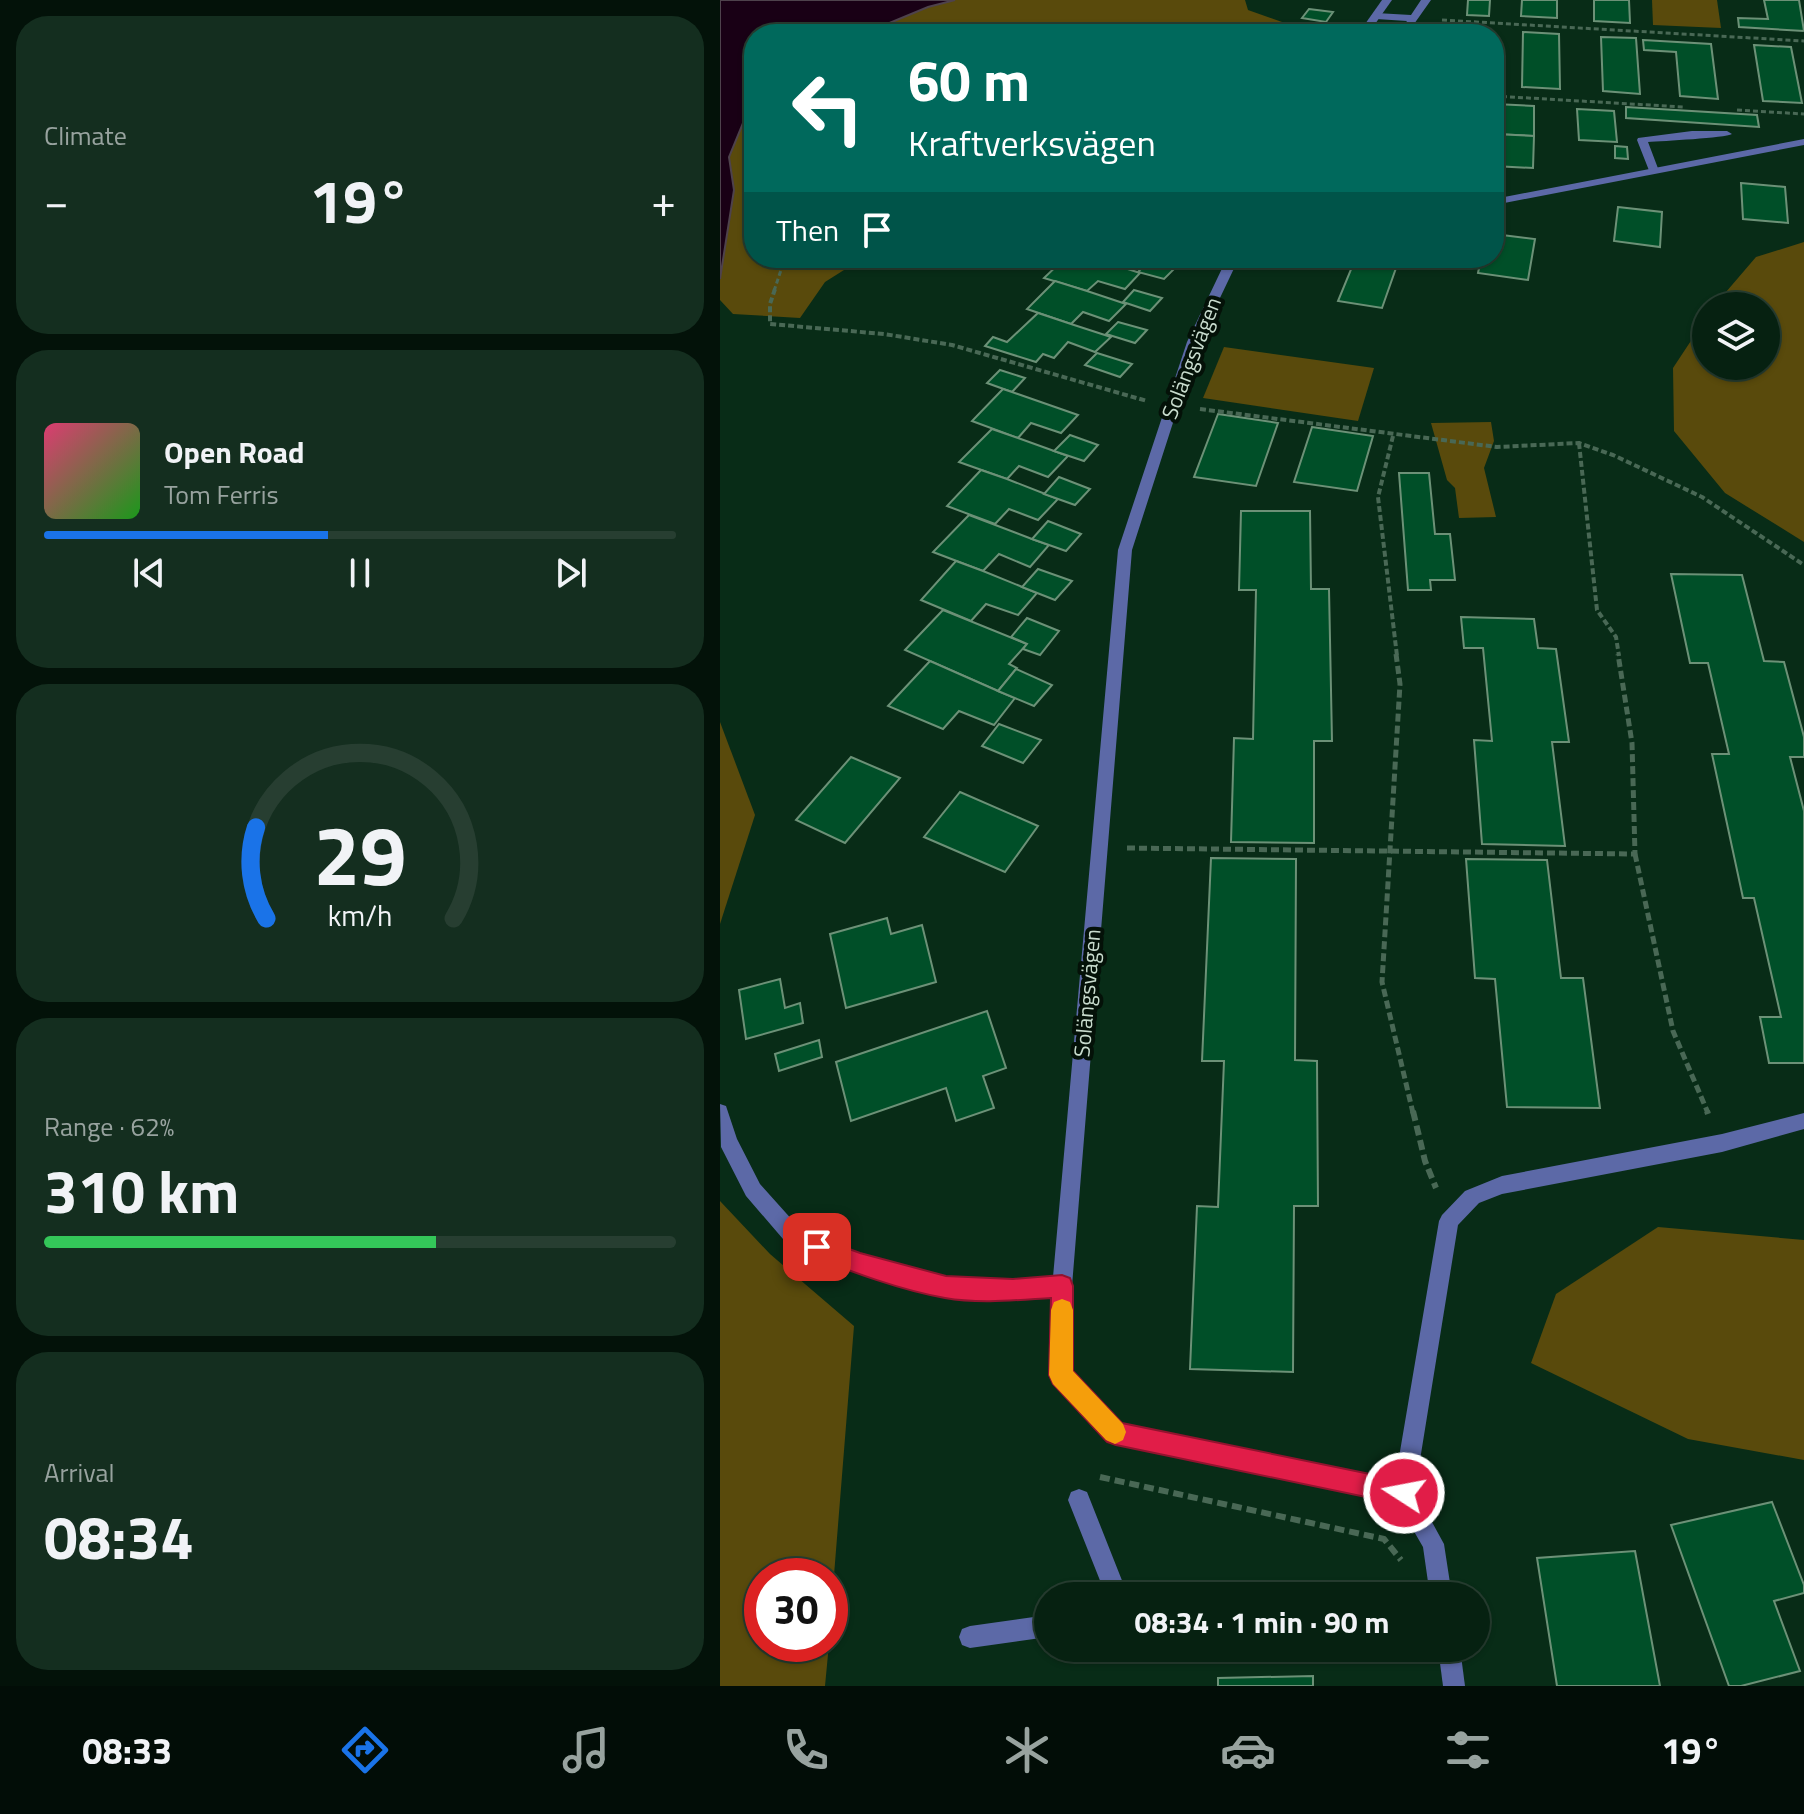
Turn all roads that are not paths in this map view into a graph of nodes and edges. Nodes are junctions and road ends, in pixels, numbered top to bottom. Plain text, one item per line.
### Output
1 (1387, 0) edge
2 (1426, 0) edge
3 (1376, 16) junction
4 (1412, 18) junction
5 (1370, 24) edge
6 (1408, 24) edge
7 (1727, 134) dead end
8 (1804, 142) edge
9 (1654, 171) junction
10 (1504, 200) edge
11 (1228, 268) edge
12 (720, 1112) edge
13 (1804, 1121) edge
14 (1062, 1286) junction
15 (1404, 1493) junction
16 (1079, 1500) dead end
17 (1112, 1582) edge
18 (1439, 1582) edge
19 (1034, 1628) edge
20 (970, 1637) dead end
21 (1451, 1662) edge
22 (1454, 1686) edge

1 - 3 street
2 - 4 street
3 - 4 street
3 - 5 street
4 - 6 street
7 - 9 street
8 - 9 street
9 - 10 street
11 - 14 street, Solängsvägen
12 - 14 street
13 - 15 street
14 - 15 street, Solängsvägen
15 - 18 street
16 - 17 street
19 - 20 street
21 - 22 street

